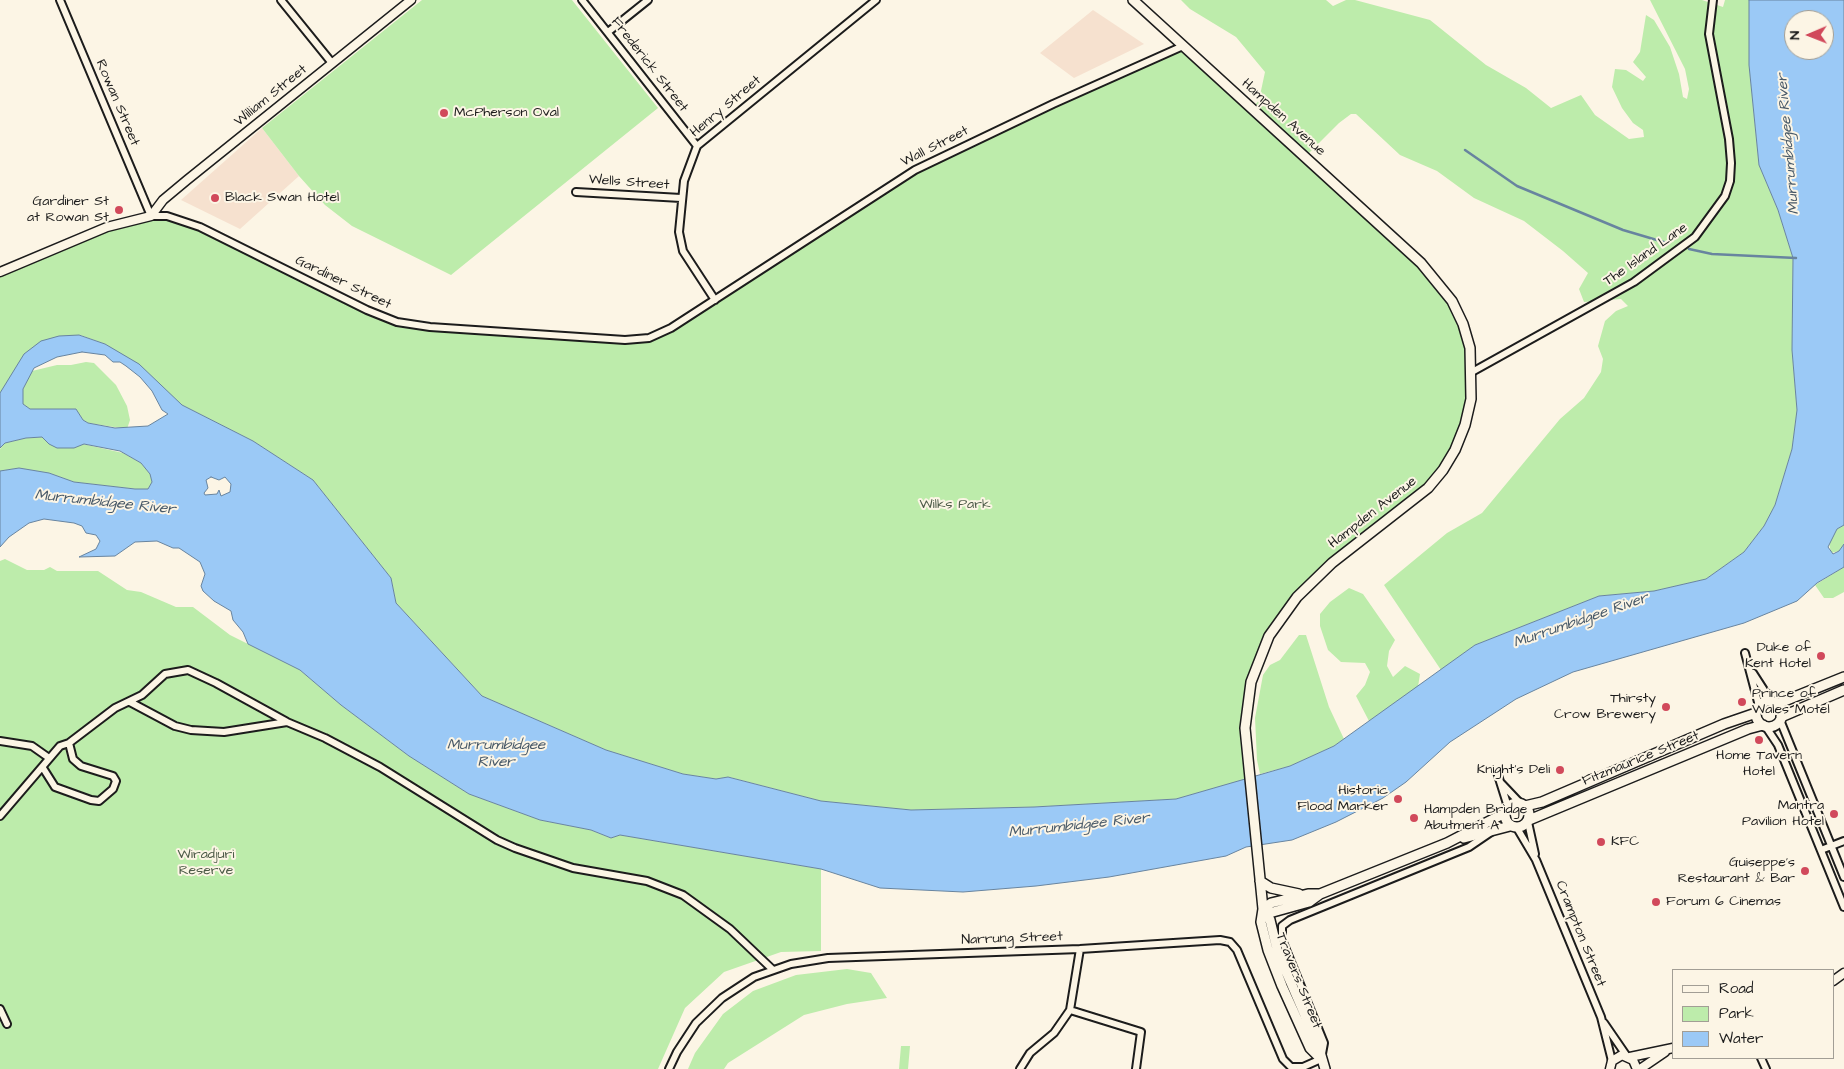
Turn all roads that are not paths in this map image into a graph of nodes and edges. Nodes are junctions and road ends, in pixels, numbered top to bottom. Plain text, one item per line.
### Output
1 (60, 0) edge
2 (281, 0) edge
3 (411, 0) edge
4 (582, 0) edge
5 (648, 0) edge
6 (876, 0) edge
7 (1133, 0) edge
8 (1713, 0) edge
9 (608, 32) junction
10 (1183, 46) junction
11 (332, 64) junction
12 (697, 146) junction
13 (576, 192) dead end
14 (681, 198) junction
15 (151, 216) junction
16 (0, 272) edge
17 (715, 300) junction
18 (1472, 372) junction
19 (1745, 653) dead end
20 (1751, 670) junction
21 (1844, 677) edge
22 (1844, 690) edge
23 (130, 702) junction
24 (1774, 703) junction
25 (1758, 709) junction
26 (1781, 719) junction
27 (287, 722) junction
28 (1764, 726) junction
29 (0, 741) edge
30 (69, 743) junction
31 (1658, 754) junction
32 (49, 758) junction
33 (1662, 764) junction
34 (43, 768) junction
35 (1497, 772) dead end
36 (1499, 780) junction
37 (1522, 804) junction
38 (1507, 810) junction
39 (0, 816) edge
40 (1528, 821) junction
41 (1514, 827) junction
42 (1493, 830) junction
43 (1844, 841) edge
44 (1447, 843) junction
45 (1831, 846) junction
46 (1821, 850) junction
47 (1536, 860) junction
48 (1259, 877) junction
49 (1844, 877) edge
50 (1308, 894) junction
51 (1320, 894) junction
52 (1844, 907) edge
53 (1263, 909) junction
54 (1080, 949) junction
55 (772, 969) junction
56 (1844, 973) edge
57 (1834, 981) edge
58 (0, 1009) edge
59 (1070, 1010) junction
60 (1601, 1017) junction
61 (7, 1024) dead end
62 (1671, 1049) edge
63 (1628, 1056) junction
64 (1321, 1059) junction
65 (1609, 1066) edge
66 (669, 1069) edge
67 (1020, 1069) edge
68 (1136, 1069) edge
69 (1325, 1069) edge
70 (1638, 1069) edge

1 - 15 street, Rowan Street
2 - 11 street
3 - 11 street, William Street
4 - 9 street, Frederick Street
5 - 9 street
6 - 12 street, Henry Street
7 - 10 main road, Hampden Avenue
8 - 18 street, The Island Lane
9 - 12 street, Frederick Street
10 - 17 street, Wall Street
10 - 18 main road, Hampden Avenue
11 - 15 street, William Street
12 - 14 street, Henry Street
13 - 14 street, Wells Street
14 - 17 street, Henry Street
15 - 16 street, Gardiner Street
15 - 17 street, Gardiner Street
18 - 48 main road, Hampden Avenue
19 - 20 street
20 - 24 street
20 - 25 street
21 - 24 main road
22 - 26 main road
23 - 27 street
23 - 27 street
23 - 30 street
24 - 25 main road
24 - 26 main road
25 - 28 main road
25 - 31 main road, Fitzmaurice Street
26 - 28 main road
26 - 45 street
27 - 55 street
28 - 33 main road, Fitzmaurice Street
28 - 46 street
29 - 32 street
30 - 32 street
30 - 34 street
31 - 33 main road
31 - 37 main road, Fitzmaurice Street
32 - 34 street
33 - 40 main road, Fitzmaurice Street
34 - 39 street
35 - 36 street
36 - 37 street
36 - 38 street
37 - 38 main road
37 - 40 main road
38 - 41 main road
38 - 44 main road
40 - 41 main road
40 - 47 street, Crampton Street
41 - 42 main road
41 - 47 street, Crampton Street
42 - 44 main road
42 - 64 street, Travers Street
43 - 45 street
44 - 51 main road
45 - 46 street
45 - 49 street
46 - 52 street
47 - 60 street, Crampton Street
48 - 50 main road
48 - 53 main road, Travers Street
50 - 51 main road
50 - 53 main road
51 - 53 main road
53 - 64 main road, Travers Street
54 - 55 street, Narrung Street
54 - 59 street
54 - 64 street, Narrung Street
55 - 66 street, Narrung Street
56 - 57 street
58 - 61 street
59 - 67 street
59 - 68 street
60 - 63 street, Crampton Street
60 - 65 street, Crampton Street
62 - 63 street
62 - 70 street
63 - 65 street
63 - 70 street
64 - 69 main road, Travers Street

